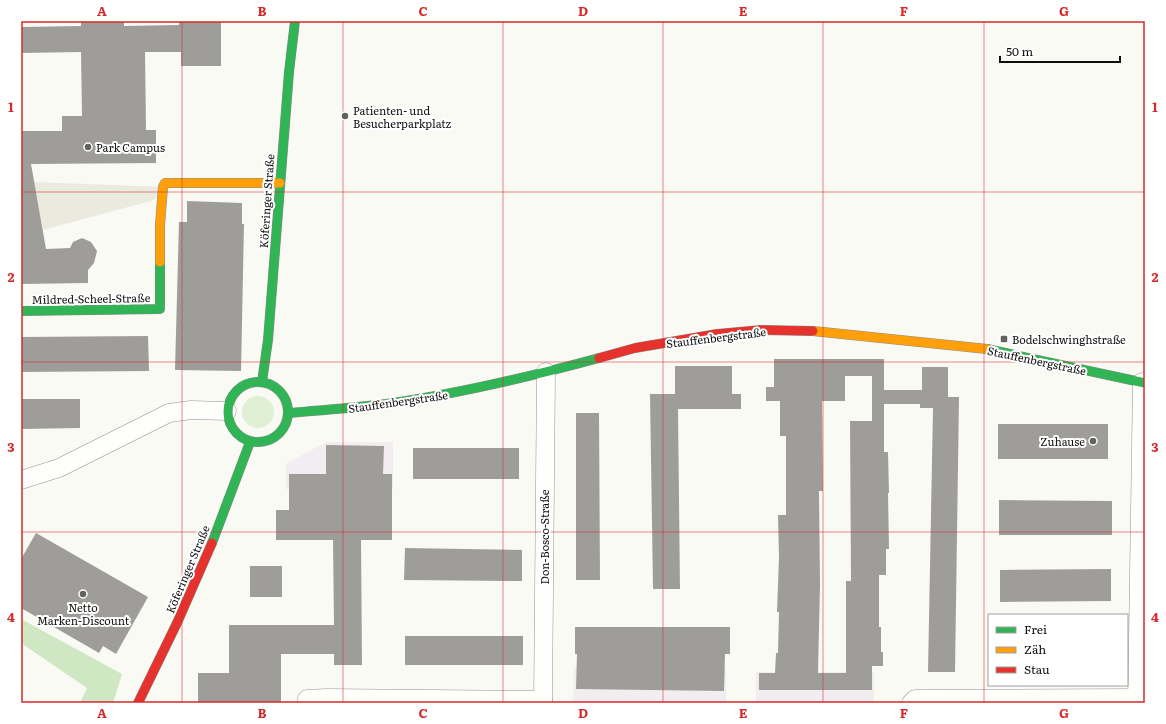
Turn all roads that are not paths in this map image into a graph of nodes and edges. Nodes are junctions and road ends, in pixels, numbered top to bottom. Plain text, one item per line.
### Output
1 (295, 21) edge
2 (280, 183) junction
3 (21, 311) edge
4 (546, 372) junction
5 (262, 382) junction
6 (1143, 383) edge
7 (227, 411) junction
8 (289, 413) junction
9 (250, 442) junction
10 (21, 480) edge
11 (543, 701) edge
12 (1138, 701) edge
13 (138, 703) edge
14 (307, 703) edge
15 (911, 703) edge

1 - 2 street, Köferinger Straße
2 - 3 street, Mildred-Scheel-Straße
2 - 5 street, Köferinger Straße
4 - 6 street, Stauffenbergstraße
4 - 8 street, Stauffenbergstraße
4 - 11 street, Don-Bosco-Straße
5 - 7 street
5 - 8 street
6 - 12 street
7 - 9 street
7 - 10 street
8 - 9 street
9 - 13 street, Köferinger Straße
11 - 14 street
12 - 15 street

